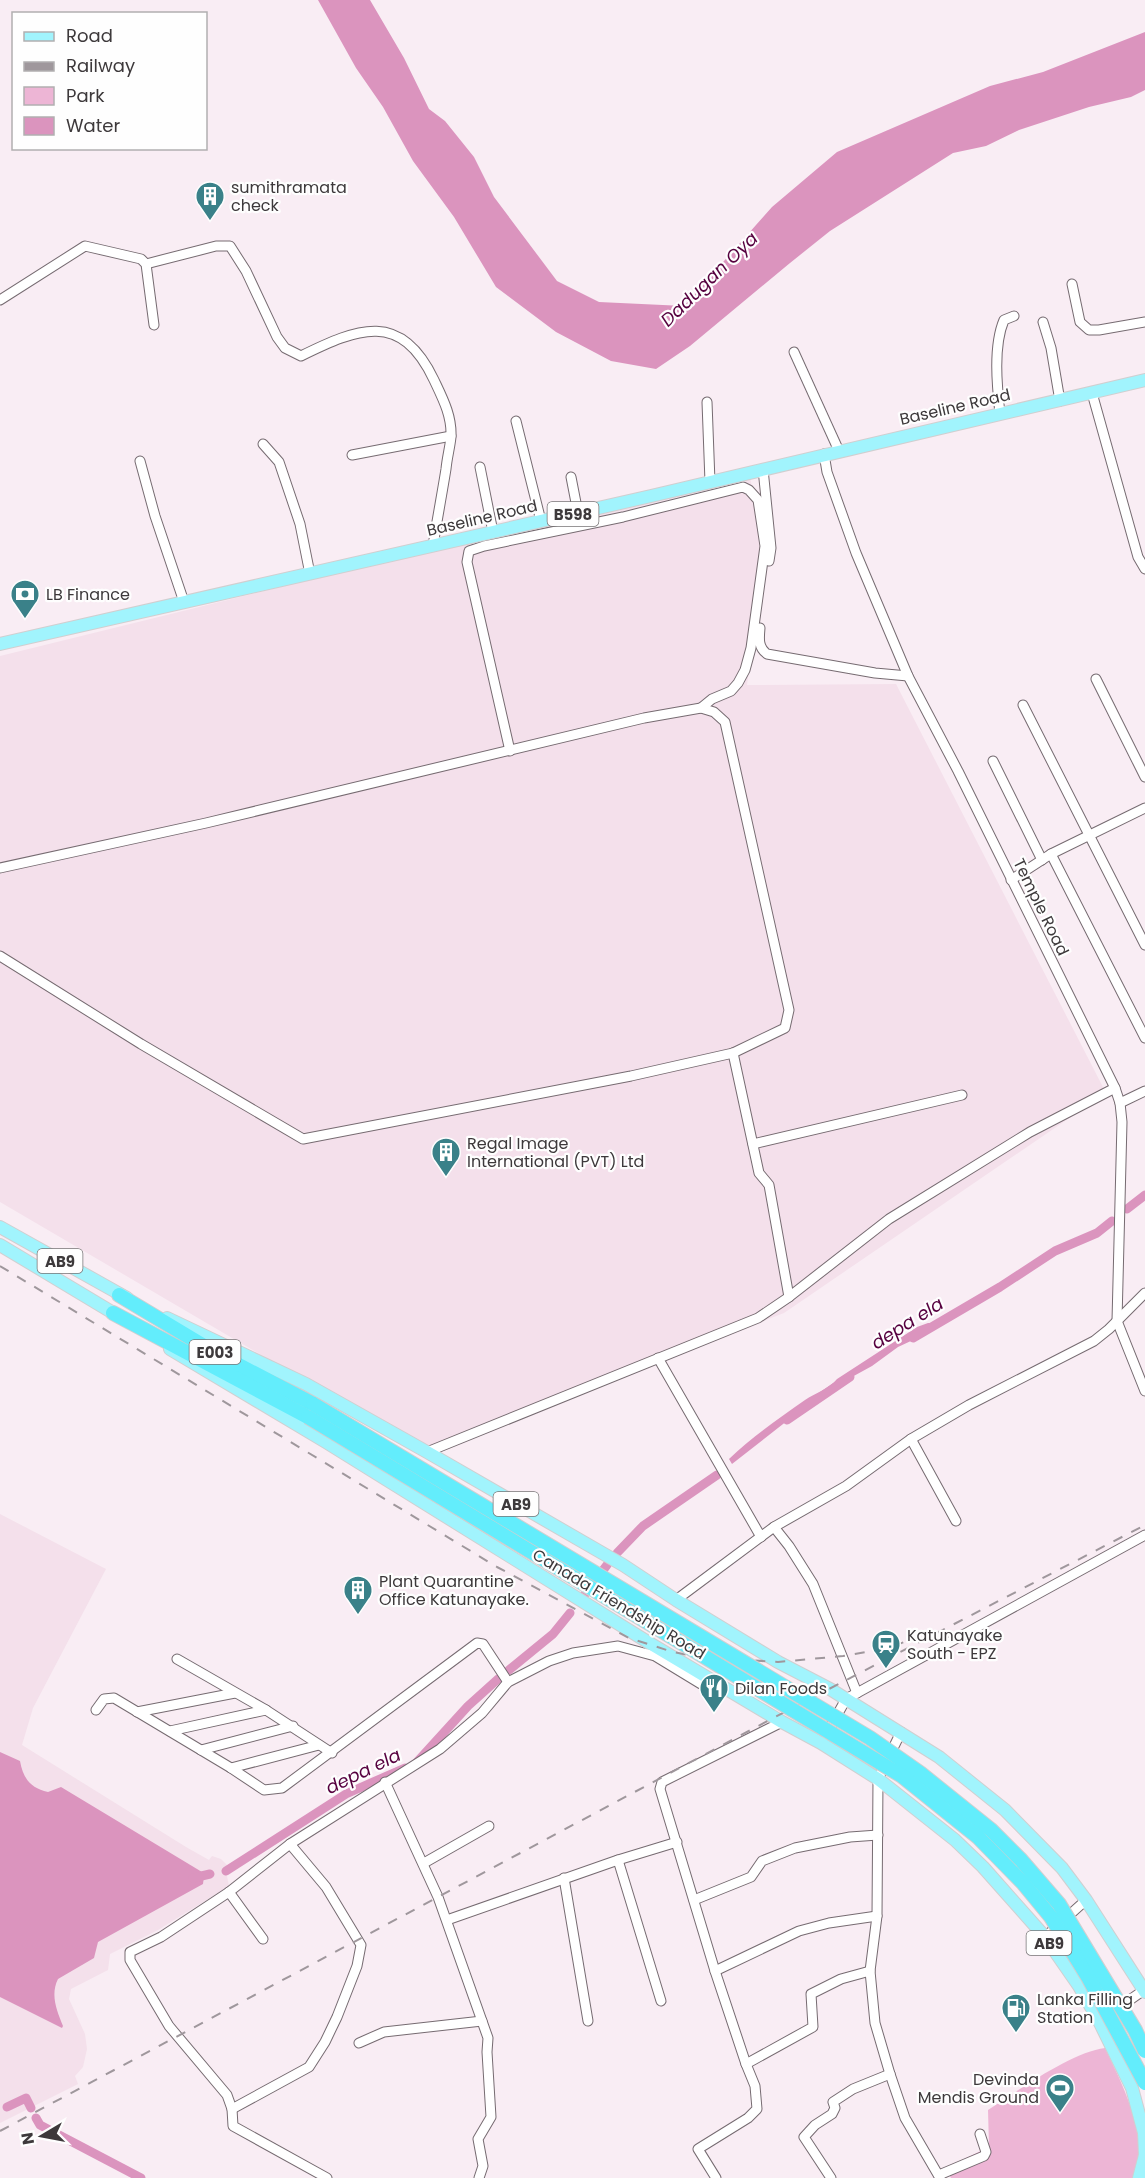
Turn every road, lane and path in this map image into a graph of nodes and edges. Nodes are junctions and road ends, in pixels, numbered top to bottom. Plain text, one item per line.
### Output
1 (146, 264) junction
2 (1072, 284) dead end
3 (0, 300) edge
4 (1014, 316) dead end
5 (1043, 322) dead end
6 (1145, 322) edge
7 (154, 325) dead end
8 (794, 352) dead end
9 (1145, 380) edge
10 (1092, 393) junction
11 (1060, 400) junction
12 (707, 402) dead end
13 (1000, 414) junction
14 (516, 421) dead end
15 (451, 436) junction
16 (263, 444) dead end
17 (839, 451) junction
18 (352, 454) dead end
19 (824, 454) junction
20 (140, 461) dead end
21 (480, 466) dead end
22 (764, 469) junction
23 (571, 477) dead end
24 (710, 482) junction
25 (578, 513) junction
26 (541, 521) junction
27 (493, 532) junction
28 (433, 546) junction
29 (1145, 569) edge
30 (310, 574) junction
31 (184, 602) junction
32 (0, 644) edge
33 (908, 676) junction
34 (1096, 679) dead end
35 (1023, 705) dead end
36 (700, 708) junction
37 (510, 751) junction
38 (993, 761) dead end
39 (1145, 777) edge
40 (1145, 808) edge
41 (1089, 835) junction
42 (1046, 857) junction
43 (0, 868) edge
44 (1011, 880) junction
45 (1145, 945) edge
46 (0, 956) edge
47 (1145, 1038) edge
48 (733, 1053) junction
49 (1115, 1088) junction
50 (1145, 1091) edge
51 (962, 1095) dead end
52 (1120, 1103) junction
53 (753, 1144) junction
54 (0, 1227) edge
55 (0, 1245) edge
56 (1145, 1293) edge
57 (119, 1295) junction
58 (789, 1297) junction
59 (114, 1313) junction
60 (1117, 1321) junction
61 (658, 1358) junction
62 (1145, 1391) edge
63 (311, 1410) junction
64 (911, 1439) junction
65 (427, 1452) junction
66 (956, 1521) dead end
67 (774, 1527) junction
68 (1145, 1535) edge
69 (761, 1537) junction
70 (676, 1600) junction
71 (177, 1659) dead end
72 (508, 1682) junction
73 (727, 1689) junction
74 (236, 1693) junction
75 (852, 1696) junction
76 (96, 1710) dead end
77 (266, 1710) junction
78 (137, 1712) junction
79 (782, 1722) junction
80 (293, 1726) junction
81 (170, 1731) junction
82 (901, 1732) junction
83 (821, 1743) junction
84 (319, 1745) junction
85 (201, 1750) junction
86 (332, 1753) junction
87 (231, 1768) junction
88 (878, 1779) junction
89 (385, 1782) junction
90 (489, 1826) dead end
91 (878, 1835) junction
92 (677, 1842) junction
93 (290, 1844) junction
94 (618, 1860) junction
95 (424, 1863) junction
96 (564, 1878) junction
97 (229, 1892) junction
98 (694, 1900) junction
99 (1086, 1900) junction
100 (877, 1916) junction
101 (447, 1920) junction
102 (1045, 1937) junction
103 (263, 1939) dead end
104 (715, 1971) junction
105 (870, 1971) junction
106 (1144, 1991) edge
107 (661, 2001) dead end
108 (482, 2021) junction
109 (588, 2021) dead end
110 (1099, 2021) junction
111 (359, 2043) dead end
112 (1145, 2051) edge
113 (746, 2064) junction
114 (890, 2074) junction
115 (1145, 2083) edge
116 (232, 2109) junction
117 (980, 2134) dead end
118 (1145, 2155) edge
119 (939, 2177) edge
120 (327, 2178) edge
121 (479, 2178) edge
122 (716, 2178) edge
123 (831, 2178) edge
124 (1139, 2178) edge

1 - 3 street
1 - 7 street
1 - 15 street
2 - 6 street
4 - 13 street
5 - 11 street
8 - 17 street
9 - 10 main road, Baseline Road / B598
10 - 11 main road, Baseline Road / B598
10 - 29 street
11 - 13 main road, Baseline Road / B598
12 - 24 street
13 - 17 main road, Baseline Road / B598
14 - 26 street
15 - 18 street
15 - 28 street
16 - 30 street
17 - 19 main road, Baseline Road / B598
19 - 22 main road, Baseline Road / B598
19 - 33 street, Temple Road
20 - 31 street
21 - 27 street
22 - 24 main road, Baseline Road / B598
22 - 33 street
23 - 25 street
24 - 25 main road, Baseline Road / B598
25 - 26 main road, Baseline Road / B598
26 - 27 main road, Baseline Road / B598
27 - 28 main road, Baseline Road / B598
28 - 30 main road, Baseline Road / B598
30 - 31 main road, Baseline Road / B598
31 - 32 main road, Baseline Road / B598
33 - 44 street, Temple Road
34 - 39 street
35 - 41 street
36 - 37 street
36 - 37 street
36 - 48 street
37 - 43 street
38 - 42 street
40 - 41 street
41 - 42 street
41 - 45 street
42 - 44 street
42 - 47 street
44 - 49 street, Temple Road
46 - 48 street
48 - 53 street
49 - 52 street, Temple Road
49 - 58 street
50 - 52 street
51 - 53 street
52 - 60 street, Temple Road
53 - 58 street
54 - 57 main road, Canada Friendship Road / AB9
55 - 59 main road, Canada Friendship Road / AB9
56 - 60 street
57 - 63 highway, E003
57 - 65 main road, Canada Friendship Road / AB9
58 - 61 street
59 - 63 highway, E003
59 - 73 main road, Canada Friendship Road / AB9
60 - 62 street, Temple Road
60 - 64 street
61 - 65 street
61 - 69 street
63 - 112 highway, E003, bridge
63 - 115 highway, E003, bridge
64 - 66 street
64 - 67 street
65 - 70 main road, Canada Friendship Road / AB9
67 - 69 street
67 - 75 street
68 - 75 street
69 - 70 street
70 - 75 main road, Canada Friendship Road / AB9
71 - 74 street
72 - 73 street
72 - 86 street
72 - 89 street
73 - 79 main road, Canada Friendship Road / AB9
74 - 77 street
74 - 78 street
75 - 82 main road, Canada Friendship Road / AB9
75 - 83 street
76 - 78 street
77 - 80 street
77 - 81 street
78 - 81 street
79 - 83 main road, Canada Friendship Road / AB9
79 - 92 street
80 - 84 street
80 - 85 street
81 - 85 street
82 - 88 street
82 - 99 main road, Canada Friendship Road / AB9
83 - 88 main road, Canada Friendship Road / AB9
84 - 86 street
84 - 87 street
85 - 87 street
86 - 87 street
88 - 91 street
88 - 102 main road, Canada Friendship Road / AB9
89 - 93 street
89 - 95 street
90 - 95 street
91 - 98 street
91 - 100 street
92 - 94 street
92 - 98 street
93 - 97 street
93 - 116 street
94 - 96 street
94 - 107 street
95 - 101 street
96 - 101 street
96 - 109 street
97 - 103 street
97 - 116 street
98 - 104 street
99 - 102 street
99 - 106 main road, Canada Friendship Road / AB9
100 - 104 street
100 - 105 street
101 - 108 street
102 - 110 main road, Canada Friendship Road / AB9
104 - 113 street
105 - 113 street
105 - 114 street
106 - 110 street
108 - 111 street
108 - 121 street
110 - 118 main road, Canada Friendship Road / AB9
113 - 122 street
114 - 119 street
114 - 123 street
116 - 120 street
117 - 119 street
118 - 124 main road

